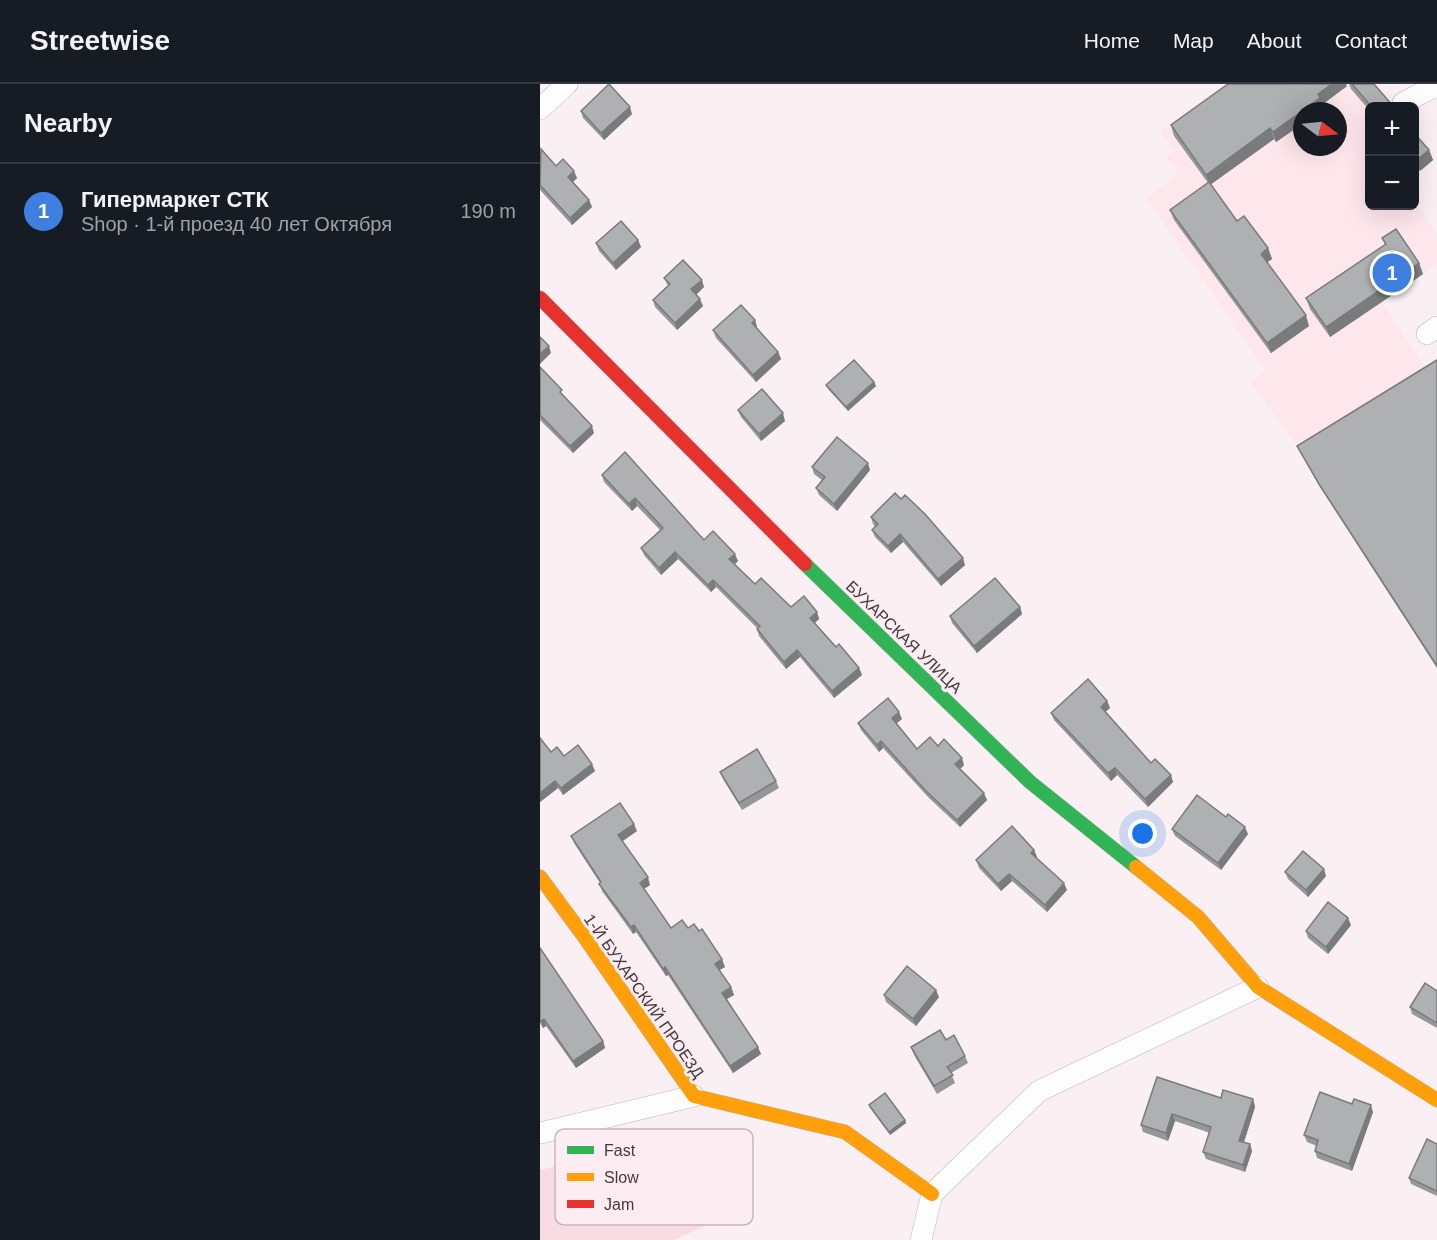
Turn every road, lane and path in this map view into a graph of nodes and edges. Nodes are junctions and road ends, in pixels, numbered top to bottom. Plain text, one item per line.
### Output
1 (567, 84) edge
2 (1437, 85) edge
3 (1405, 102) edge
4 (540, 109) edge
5 (540, 298) edge
6 (540, 877) edge
7 (1257, 987) junction
8 (694, 1096) junction
9 (1437, 1100) edge
10 (555, 1129) edge
11 (557, 1129) edge
12 (540, 1133) edge
13 (932, 1194) junction
14 (921, 1240) edge

1 - 4 street
2 - 3 street
5 - 7 street, БУХАРСКАЯ УЛИЦА
6 - 8 street, 1-Й БУХАРСКИЙ ПРОЕЗД
7 - 9 street, БУХАРСКАЯ УЛИЦА
7 - 13 street
8 - 11 street
8 - 13 street, 1-Й БУХАРСКИЙ ПРОЕЗД
10 - 12 street
13 - 14 street

